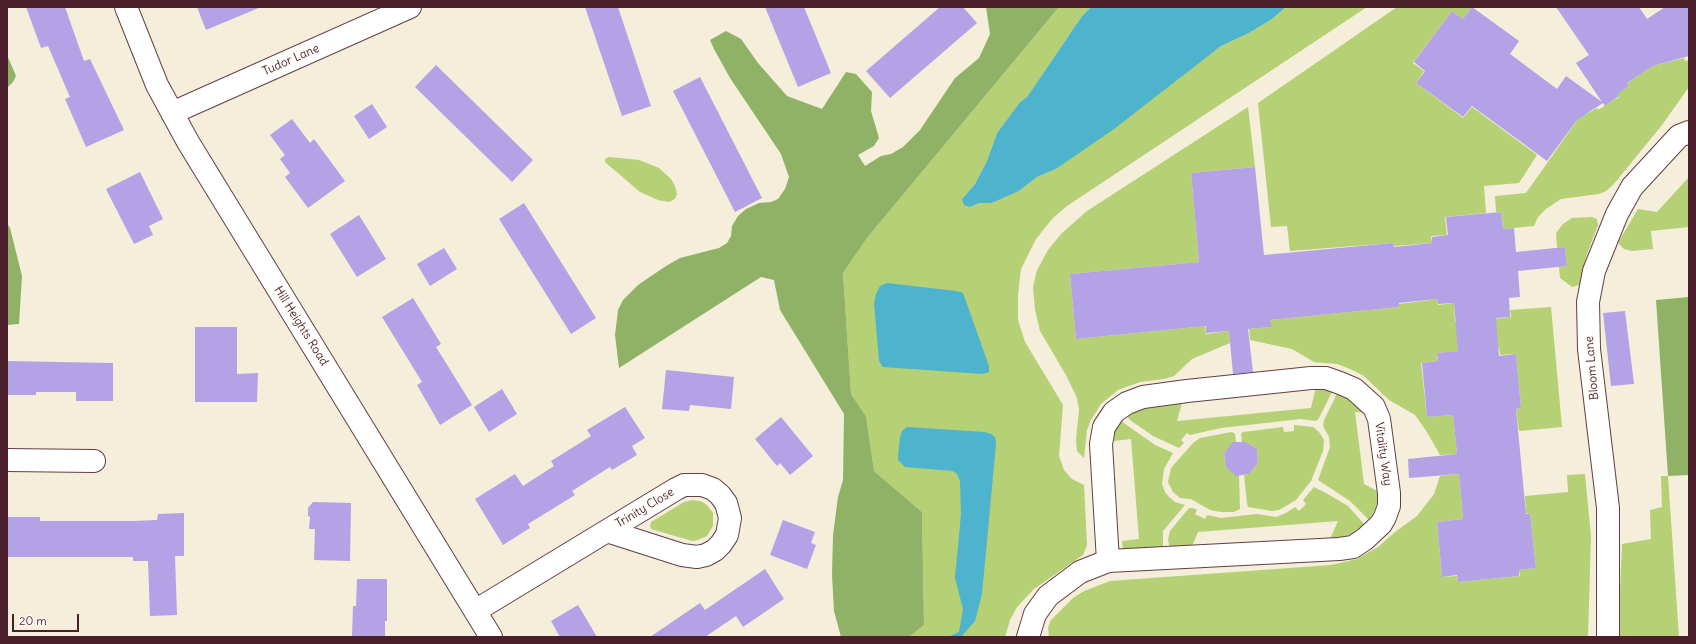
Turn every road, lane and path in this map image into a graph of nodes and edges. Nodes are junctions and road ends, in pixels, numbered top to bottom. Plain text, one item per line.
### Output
1 (126, 7) edge
2 (410, 7) edge
3 (172, 114) junction
4 (1689, 132) edge
5 (7, 460) edge
6 (94, 461) dead end
7 (607, 531) junction
8 (1108, 561) junction
9 (476, 612) junction
10 (491, 637) edge
11 (1028, 637) edge
12 (1608, 637) edge

1 - 3 street, Hill Heights Road
2 - 3 street, Tudor Lane
3 - 9 street, Hill Heights Road
4 - 12 street, Bloom Lane
5 - 6 street
7 - 7 street, Trinity Close
7 - 9 street, Trinity Close
8 - 8 street, Vitality Way
8 - 11 street, Vitality Way
9 - 10 street, Hill Heights Road

